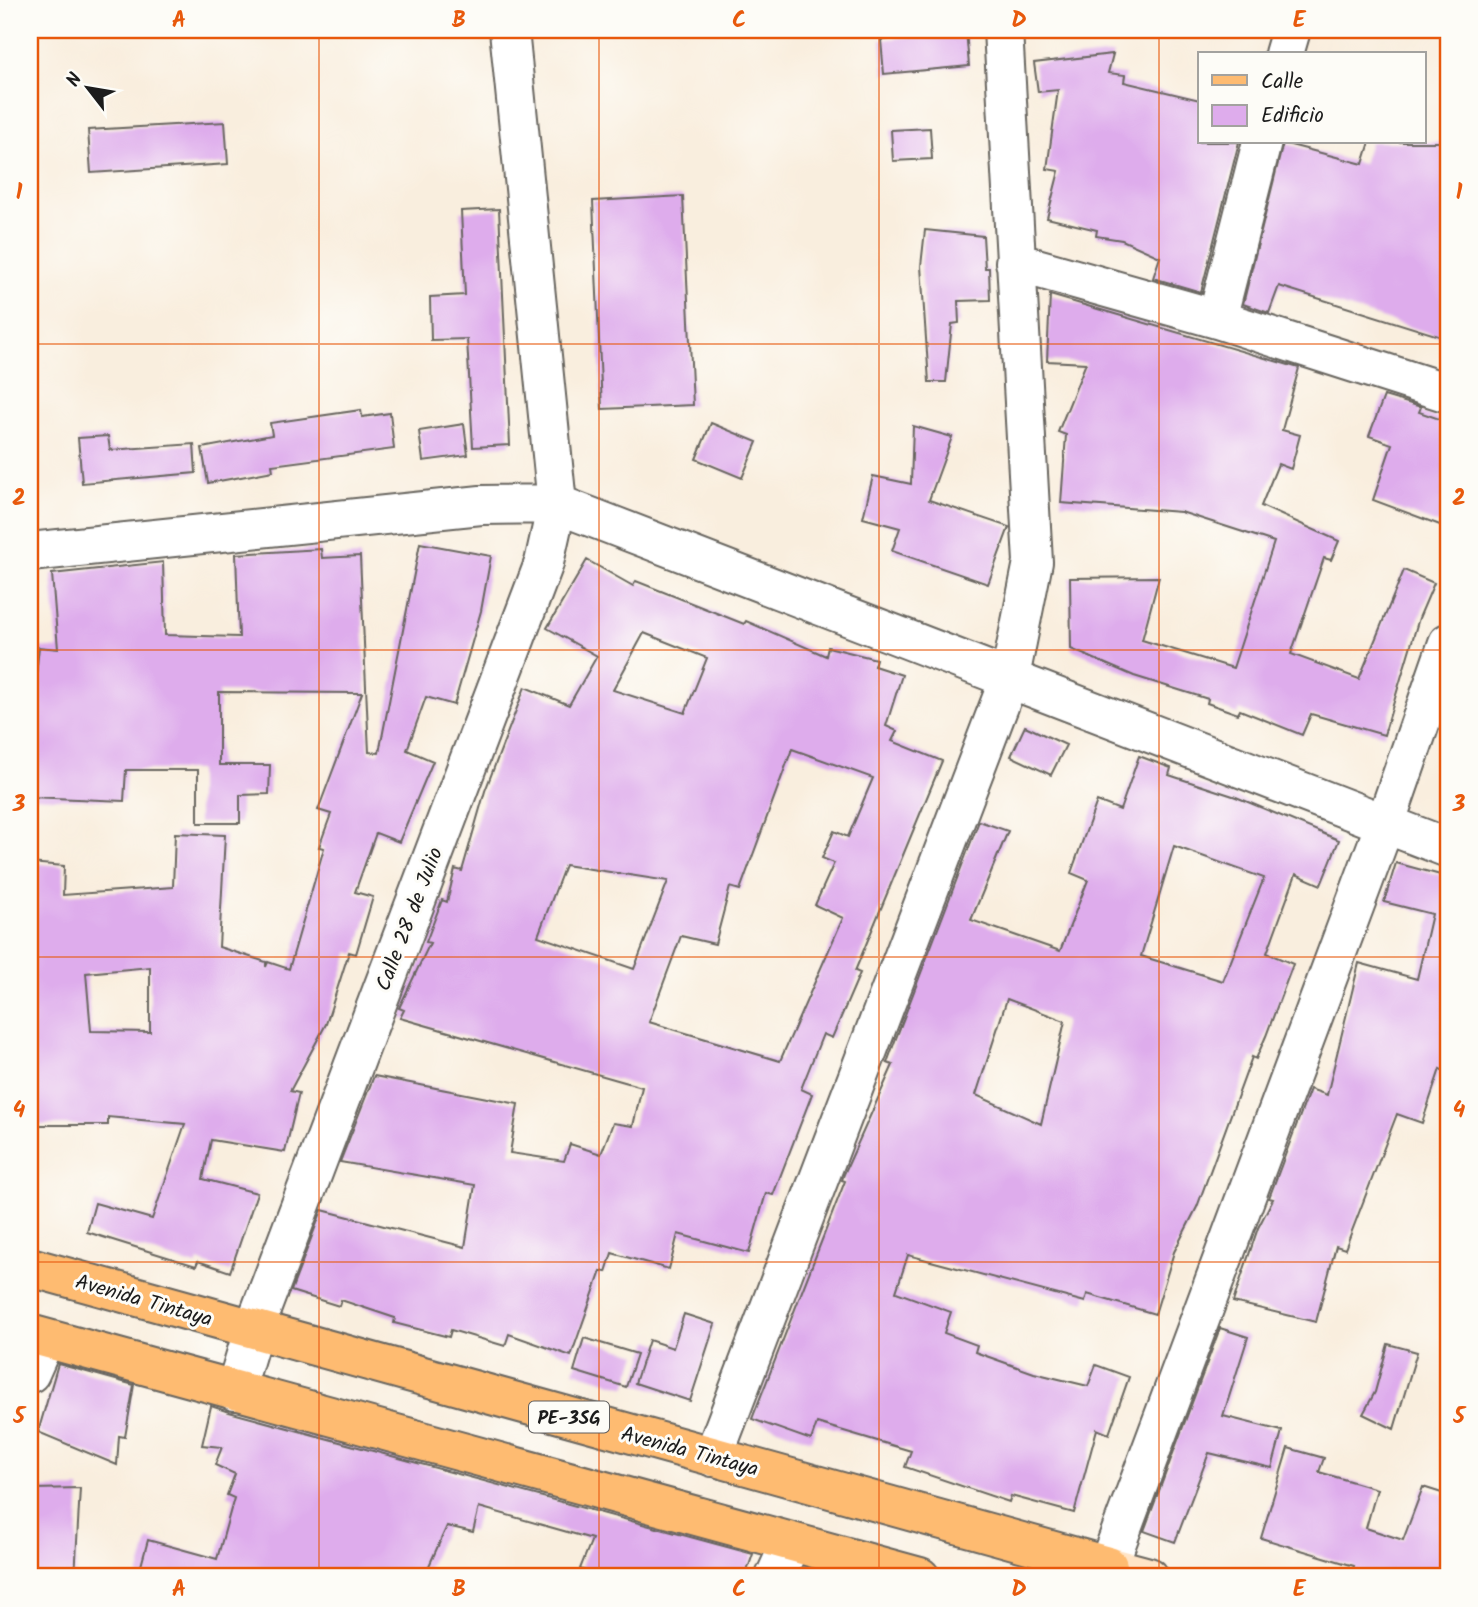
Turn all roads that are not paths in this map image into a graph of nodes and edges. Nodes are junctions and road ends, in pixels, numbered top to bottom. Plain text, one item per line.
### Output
1 (509, 30) edge
2 (1003, 30) edge
3 (1290, 30) edge
4 (1284, 52) edge
5 (1261, 144) edge
6 (1016, 261) junction
7 (1217, 319) junction
8 (1448, 393) edge
9 (556, 504) junction
10 (30, 551) edge
11 (1448, 643) edge
12 (1010, 677) junction
13 (1385, 824) junction
14 (1448, 848) edge
15 (30, 1267) edge
16 (253, 1331) junction
17 (35, 1349) edge
18 (235, 1391) junction
19 (713, 1457) junction
20 (791, 1542) junction
21 (1106, 1572) edge
22 (775, 1577) edge
23 (920, 1577) edge
24 (1149, 1577) edge

1 - 9 street, Calle 28 de Julio
2 - 6 street
3 - 4 street
5 - 7 street
6 - 7 street
6 - 12 street
7 - 8 street
9 - 10 street
9 - 12 street
9 - 16 street, Calle 28 de Julio
11 - 13 street
12 - 13 street
12 - 19 street
13 - 14 street
13 - 21 street
15 - 16 main road, Avenida Tintaya / PE-3SG
16 - 18 street, Calle 28 de Julio
16 - 19 main road, Avenida Tintaya / PE-3SG
17 - 18 main road
18 - 20 main road
19 - 21 main road, Avenida Tintaya / PE-3SG
20 - 22 street
20 - 23 main road
21 - 24 main road, Avenida Tintaya / PE-3SG

